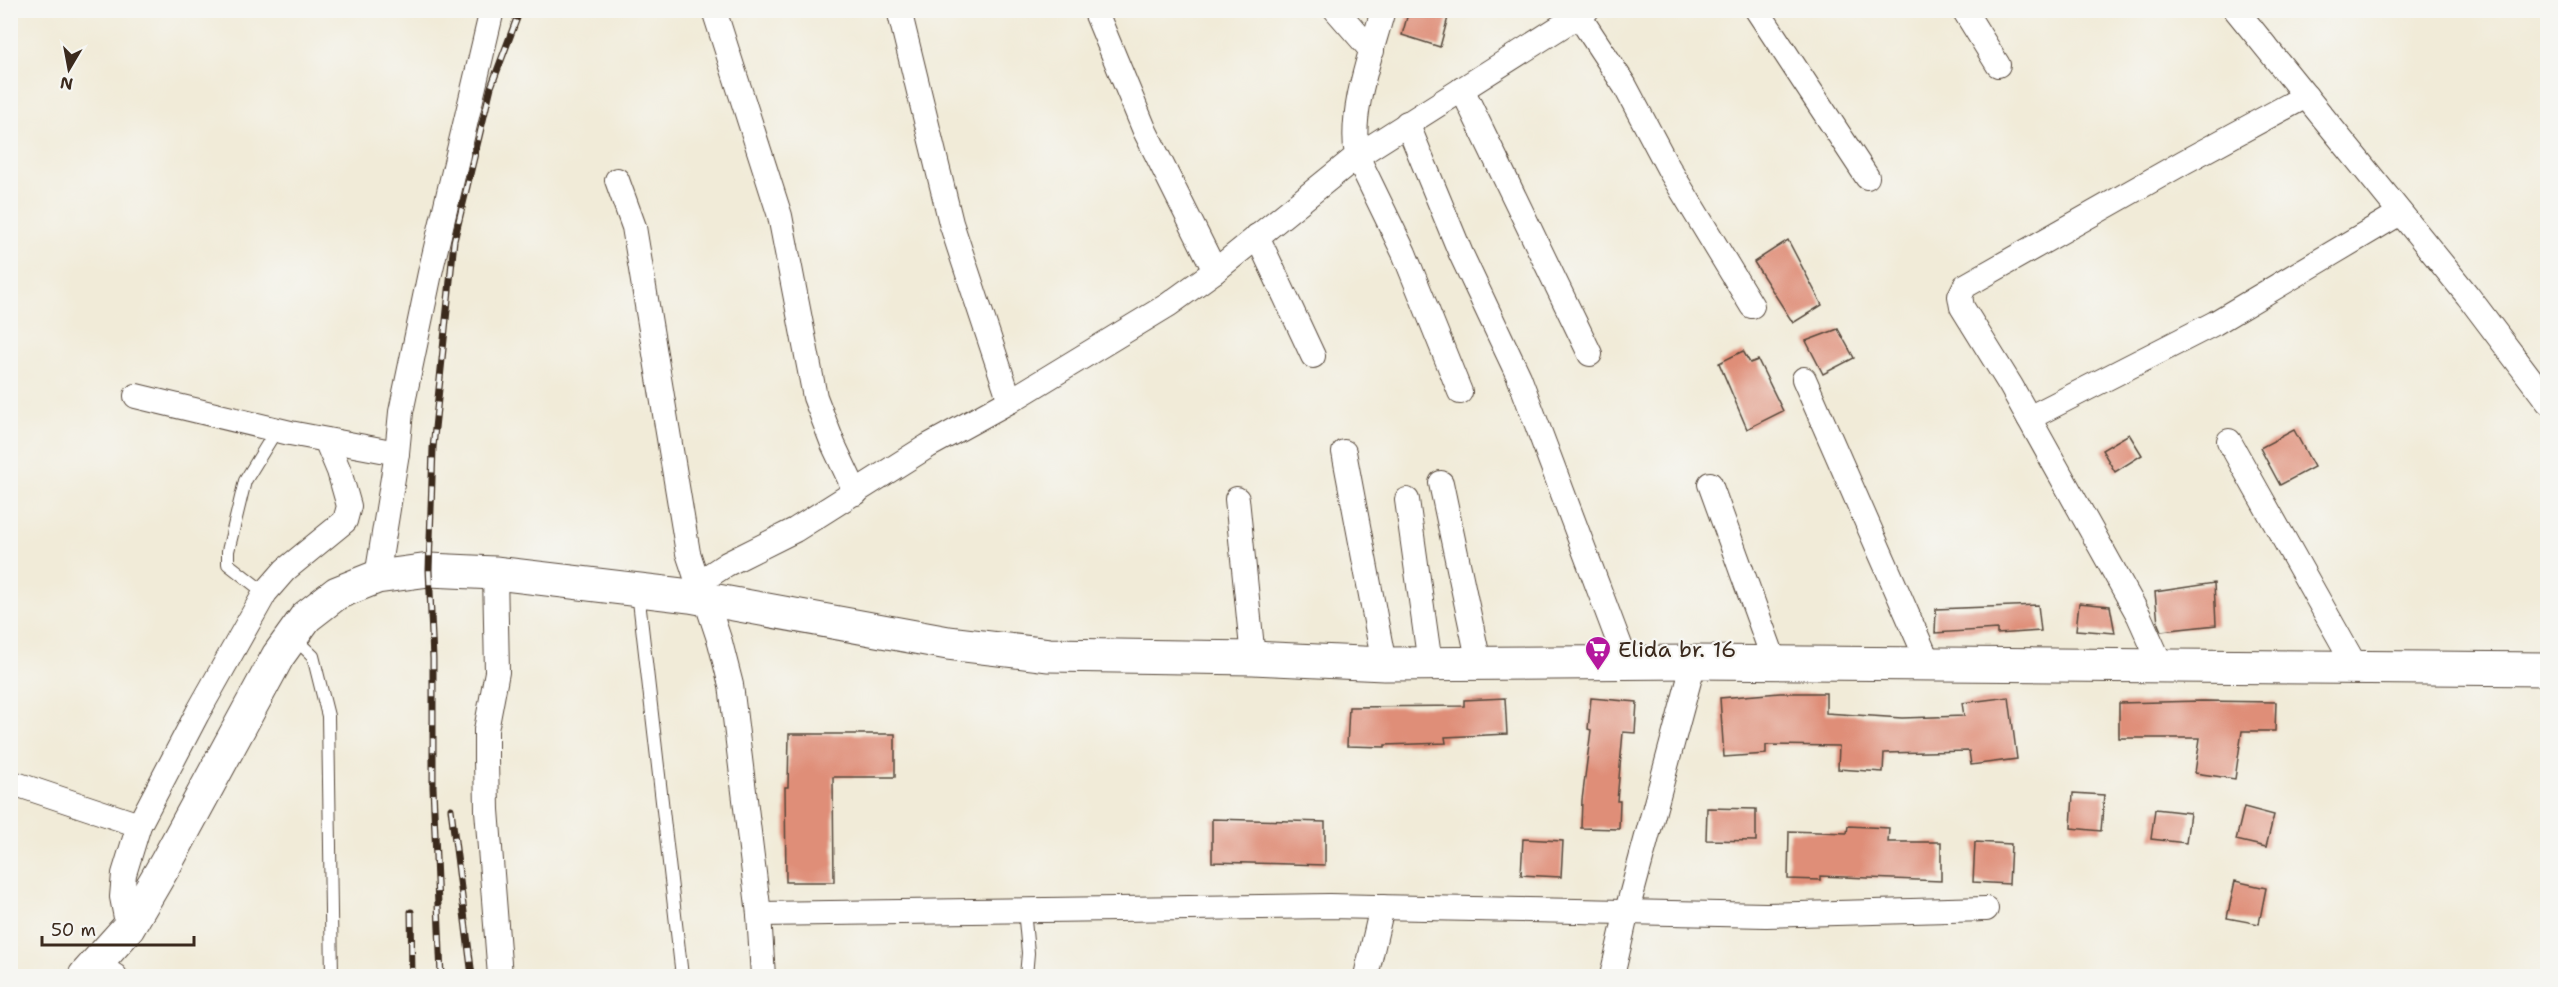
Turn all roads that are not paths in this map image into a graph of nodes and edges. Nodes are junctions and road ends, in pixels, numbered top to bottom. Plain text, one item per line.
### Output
1 (492, 10) edge
2 (714, 10) edge
3 (899, 10) edge
4 (1095, 10) edge
5 (1336, 10) edge
6 (1383, 10) edge
7 (1757, 10) edge
8 (1964, 10) edge
9 (2236, 10) edge
10 (1583, 13) edge
11 (1372, 51) junction
12 (1998, 65) dead end
13 (1462, 89) junction
14 (2306, 96) junction
15 (1407, 123) junction
16 (1357, 156) junction
17 (1867, 177) dead end
18 (617, 180) dead end
19 (2400, 213) junction
20 (1257, 236) junction
21 (1215, 271) junction
22 (1752, 306) dead end
23 (1590, 354) dead end
24 (1313, 356) dead end
25 (1804, 379) dead end
26 (1460, 392) dead end
27 (136, 396) dead end
28 (1010, 401) junction
29 (2547, 402) edge
30 (2028, 418) junction
31 (276, 429) junction
32 (326, 440) junction
33 (2229, 441) dead end
34 (1344, 452) dead end
35 (397, 453) junction
36 (1441, 483) dead end
37 (1710, 484) dead end
38 (856, 493) junction
39 (1238, 499) dead end
40 (1407, 500) dead end
41 (495, 573) junction
42 (377, 578) junction
43 (638, 590) junction
44 (265, 593) junction
45 (698, 593) junction
46 (291, 636) junction
47 (1253, 658) junction
48 (1695, 662) junction
49 (1479, 663) junction
50 (1627, 663) junction
51 (1775, 663) junction
52 (1384, 664) junction
53 (1430, 664) junction
54 (1929, 664) junction
55 (2161, 665) junction
56 (2356, 667) junction
57 (2547, 669) edge
58 (10, 782) edge
59 (139, 825) junction
60 (1382, 907) junction
61 (1024, 909) junction
62 (1986, 909) dead end
63 (1627, 911) junction
64 (759, 914) junction
65 (128, 928) junction
66 (99, 973) edge
67 (332, 976) edge
68 (500, 976) edge
69 (682, 976) edge
70 (763, 976) edge
71 (1026, 976) edge
72 (1366, 976) edge
73 (1612, 976) edge

1 - 35 street
2 - 38 street
3 - 28 street
4 - 21 street
5 - 11 street
6 - 11 street
7 - 17 street
8 - 12 street
9 - 14 street
10 - 13 street
10 - 22 street
11 - 16 street
13 - 15 street
13 - 23 street
14 - 19 street
14 - 30 street
15 - 16 street
15 - 50 street
16 - 20 street
16 - 26 street
18 - 45 street
19 - 29 street
19 - 30 street
20 - 21 street
20 - 24 street
21 - 28 street
25 - 54 street
27 - 31 street
28 - 38 street
30 - 55 street
31 - 32 street
31 - 44 lane
32 - 35 street
32 - 44 street
33 - 56 street
34 - 52 street
35 - 42 street
36 - 49 street
37 - 51 street
38 - 45 street
39 - 47 street
40 - 53 street
41 - 42 main road
41 - 43 main road
41 - 68 street
42 - 46 main road
43 - 45 main road
43 - 69 lane
44 - 59 street
45 - 47 main road
45 - 64 street
46 - 65 main road
46 - 67 lane
47 - 52 main road
48 - 50 main road
48 - 51 main road
48 - 63 street
49 - 50 main road
49 - 53 main road
51 - 54 main road
52 - 53 main road
54 - 55 main road
55 - 56 main road
56 - 57 main road
58 - 59 street
59 - 65 street
60 - 61 street
60 - 63 street
60 - 72 street
61 - 64 street
61 - 71 lane
62 - 63 street
63 - 73 street
64 - 70 street
65 - 66 main road

